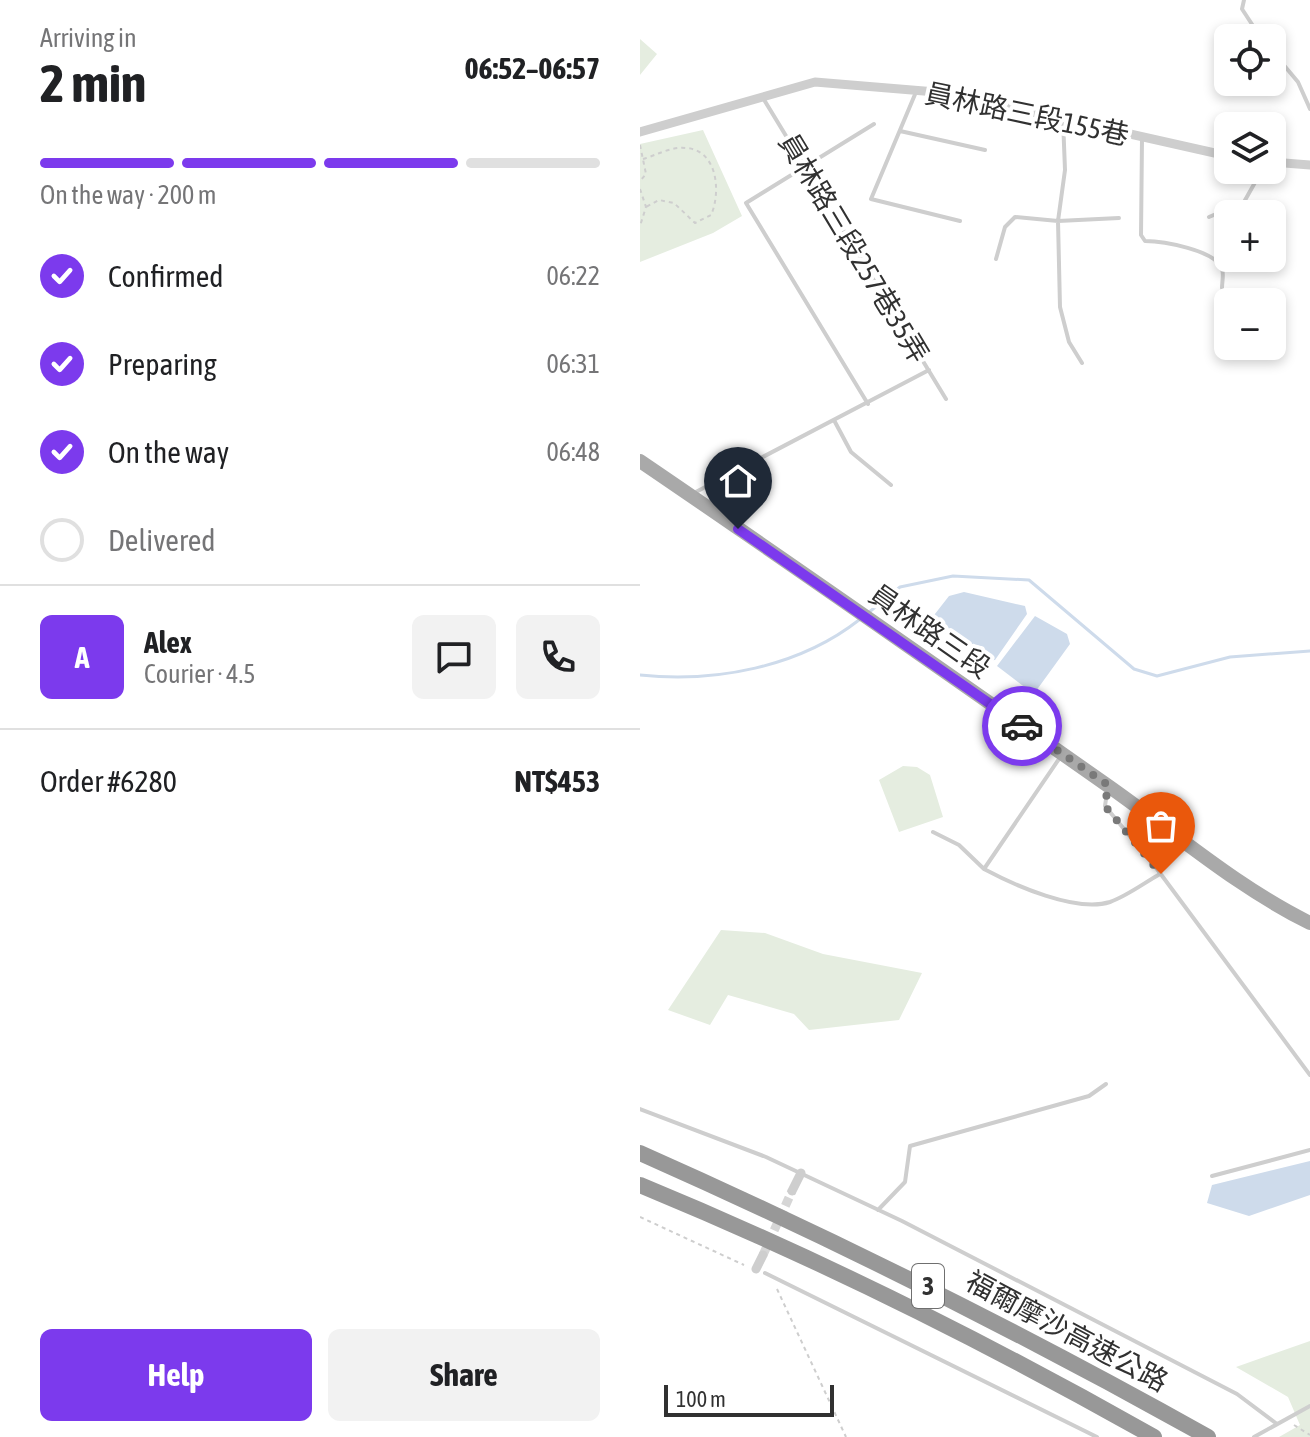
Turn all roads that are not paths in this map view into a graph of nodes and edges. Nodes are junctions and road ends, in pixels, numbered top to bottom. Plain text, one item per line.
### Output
1 (1244, 0) edge
2 (1252, 24) edge
3 (1286, 68) edge
4 (918, 90) junction
5 (763, 98) junction
6 (1310, 109) edge
7 (1063, 119) junction
8 (874, 124) dead end
9 (900, 131) junction
10 (640, 132) edge
11 (1142, 138) junction
12 (985, 150) dead end
13 (1214, 153) edge
14 (1286, 163) edge
15 (1310, 165) edge
16 (804, 167) junction
17 (1254, 184) edge
18 (1209, 217) dead end
19 (1119, 218) dead end
20 (960, 221) dead end
21 (1058, 221) junction
22 (996, 259) dead end
23 (1222, 288) dead end
24 (1082, 363) dead end
25 (929, 370) junction
26 (946, 399) dead end
27 (868, 404) junction
28 (835, 422) junction
29 (640, 461) edge
30 (891, 485) dead end
31 (690, 495) junction
32 (1063, 754) junction
33 (1108, 785) junction
34 (933, 832) dead end
35 (984, 869) junction
36 (1161, 874) junction
37 (1310, 923) edge
38 (1310, 1075) edge
39 (1106, 1084) dead end
40 (640, 1109) edge
41 (1310, 1150) edge
42 (640, 1153) edge
43 (801, 1173) junction
44 (1212, 1176) dead end
45 (640, 1185) edge
46 (792, 1191) tunnel mouth
47 (878, 1210) junction
48 (763, 1255) tunnel mouth
49 (760, 1271) joint
50 (1310, 1406) edge
51 (1277, 1424) junction
52 (1097, 1437) edge
53 (1154, 1437) edge
54 (1208, 1437) edge
55 (1254, 1437) edge

1 - 2 lane
3 - 6 lane
4 - 5 street, 員林路三段155巷
4 - 7 street, 員林路三段155巷
4 - 9 lane
5 - 10 street, 員林路三段155巷
5 - 16 lane, 員林路三段257巷35弄
7 - 11 street, 員林路三段155巷
7 - 21 lane
8 - 16 lane
9 - 12 lane
9 - 20 lane
11 - 13 street, 員林路三段155巷
11 - 23 lane
14 - 15 street
16 - 25 lane, 員林路三段257巷35弄
16 - 27 lane
17 - 18 lane
19 - 21 lane
21 - 22 lane
21 - 24 lane
25 - 26 lane, 員林路三段257巷35弄
25 - 27 lane
27 - 28 lane
28 - 30 lane
28 - 31 lane
29 - 31 main road, 員林路三段
31 - 32 main road, 員林路三段
32 - 33 main road, 員林路三段
32 - 35 lane
33 - 36 lane
33 - 37 main road, 員林路三段
34 - 35 lane
35 - 36 lane
36 - 38 lane
39 - 47 lane
40 - 43 lane
41 - 44 lane
42 - 54 highway, 福爾摩沙高速公路 / 3
43 - 46 street
43 - 47 lane
45 - 53 highway, 福爾摩沙高速公路 / 3
47 - 51 lane
48 - 49 street
49 - 52 lane
50 - 51 lane
51 - 55 lane

